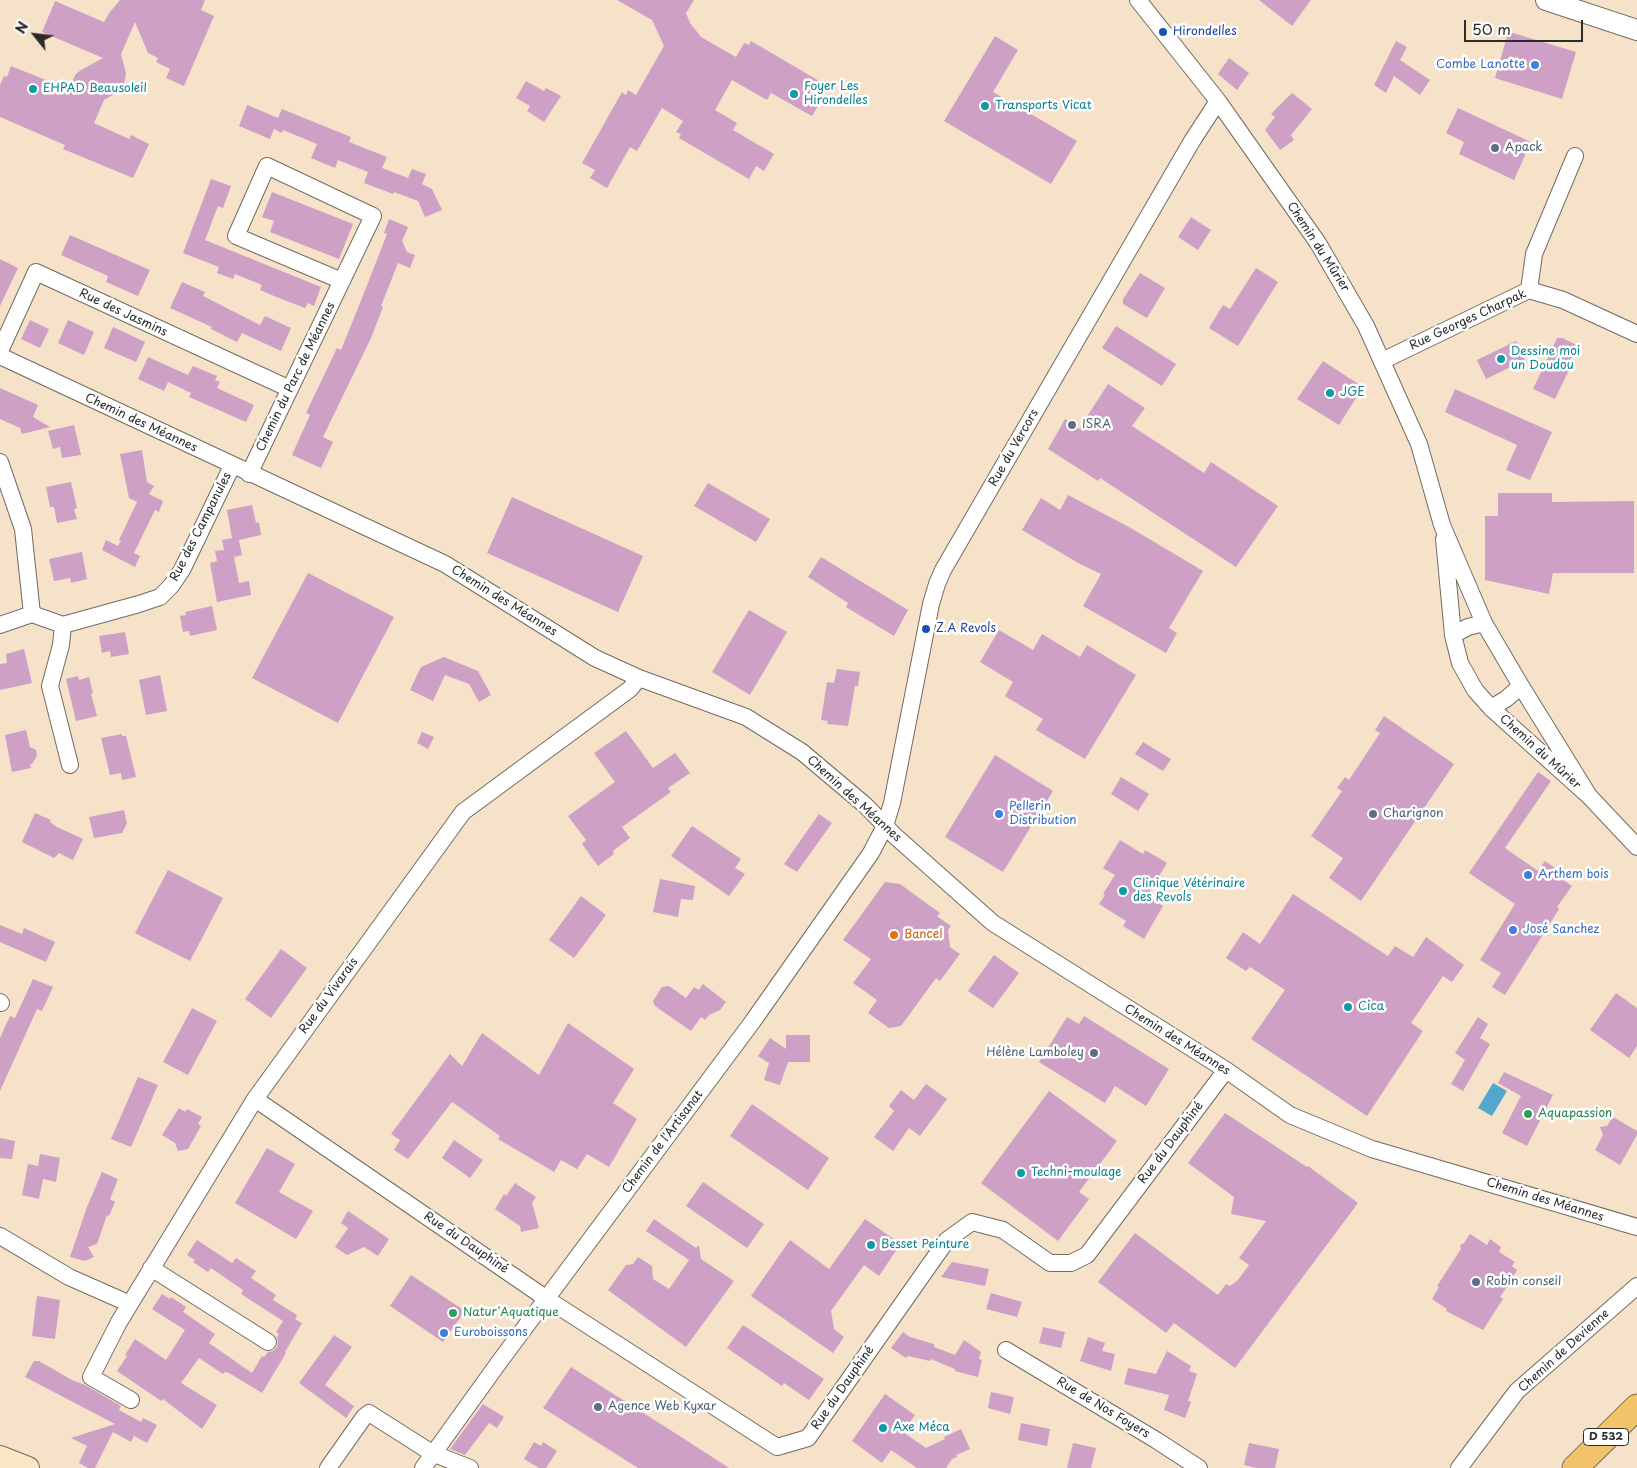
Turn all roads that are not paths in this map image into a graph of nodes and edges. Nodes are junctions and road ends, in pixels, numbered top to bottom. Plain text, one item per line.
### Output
1 (1138, 0) edge
2 (1552, 1) edge
3 (1637, 30) edge
4 (1218, 101) junction
5 (1575, 156) dead end
6 (342, 280) junction
7 (1529, 290) junction
8 (1637, 334) edge
9 (0, 351) edge
10 (0, 356) edge
11 (1382, 361) junction
12 (290, 389) junction
13 (0, 462) edge
14 (232, 466) junction
15 (249, 474) junction
16 (1442, 524) junction
17 (32, 614) junction
18 (1484, 623) junction
19 (0, 625) edge
20 (63, 626) junction
21 (1452, 635) junction
22 (639, 678) junction
23 (1521, 686) junction
24 (1491, 708) junction
25 (70, 766) dead end
26 (1589, 796) junction
27 (885, 826) junction
28 (1637, 847) edge
29 (1226, 1070) junction
30 (255, 1098) junction
31 (1637, 1227) edge
32 (0, 1236) edge
33 (151, 1268) junction
34 (1637, 1286) edge
35 (547, 1299) junction
36 (130, 1304) junction
37 (268, 1342) dead end
38 (1006, 1350) dead end
39 (132, 1400) dead end
40 (1637, 1406) edge
41 (432, 1453) junction
42 (0, 1457) edge
43 (28, 1468) edge
44 (328, 1468) edge
45 (423, 1468) edge
46 (470, 1468) edge
47 (1200, 1468) edge
48 (1459, 1468) edge
49 (1575, 1468) edge

1 - 4 street, Chemin du Mûrier
2 - 3 street
4 - 11 street, Chemin du Mûrier
4 - 27 street, Rue du Vercors
5 - 7 street
6 - 6 street, Chemin du Parc de Méannes
6 - 12 street, Chemin du Parc de Méannes
7 - 8 street, Rue Georges Charpak
7 - 11 street, Rue Georges Charpak
9 - 12 street, Rue des Jasmins
10 - 14 street, Chemin des Méannes
11 - 16 street, Chemin du Mûrier
12 - 15 street, Chemin du Parc de Méannes
13 - 17 street
14 - 15 street, Chemin des Méannes
14 - 20 street, Rue des Campanules
15 - 22 street, Chemin des Méannes
16 - 18 street, Chemin du Mûrier
16 - 21 street, Chemin du Mûrier
17 - 19 street
17 - 20 street
18 - 21 street
18 - 23 street, Chemin du Mûrier
20 - 25 street
21 - 24 street, Chemin du Mûrier
22 - 27 street, Chemin des Méannes
22 - 30 street, Rue du Vivarais
23 - 24 street, Chemin du Mûrier
23 - 26 street, Chemin du Mûrier
24 - 26 street, Chemin du Mûrier
26 - 28 street, Chemin du Mûrier
27 - 29 street, Chemin des Méannes
27 - 35 street, Chemin de l'Artisanat
29 - 31 street, Chemin des Méannes
29 - 35 street, Rue du Dauphiné
30 - 33 street, Rue du Vivarais
30 - 35 street, Rue du Dauphiné
32 - 36 street
33 - 36 street, Rue du Vivarais
33 - 37 street
34 - 48 street, Chemin de Devienne
35 - 41 street, Chemin de l'Artisanat
36 - 39 street, Rue du Vivarais
38 - 47 street, Rue de Nos Foyers
40 - 49 main road, D 532
41 - 44 street
41 - 45 street, Chemin de l'Artisanat
41 - 46 street
42 - 43 main road

